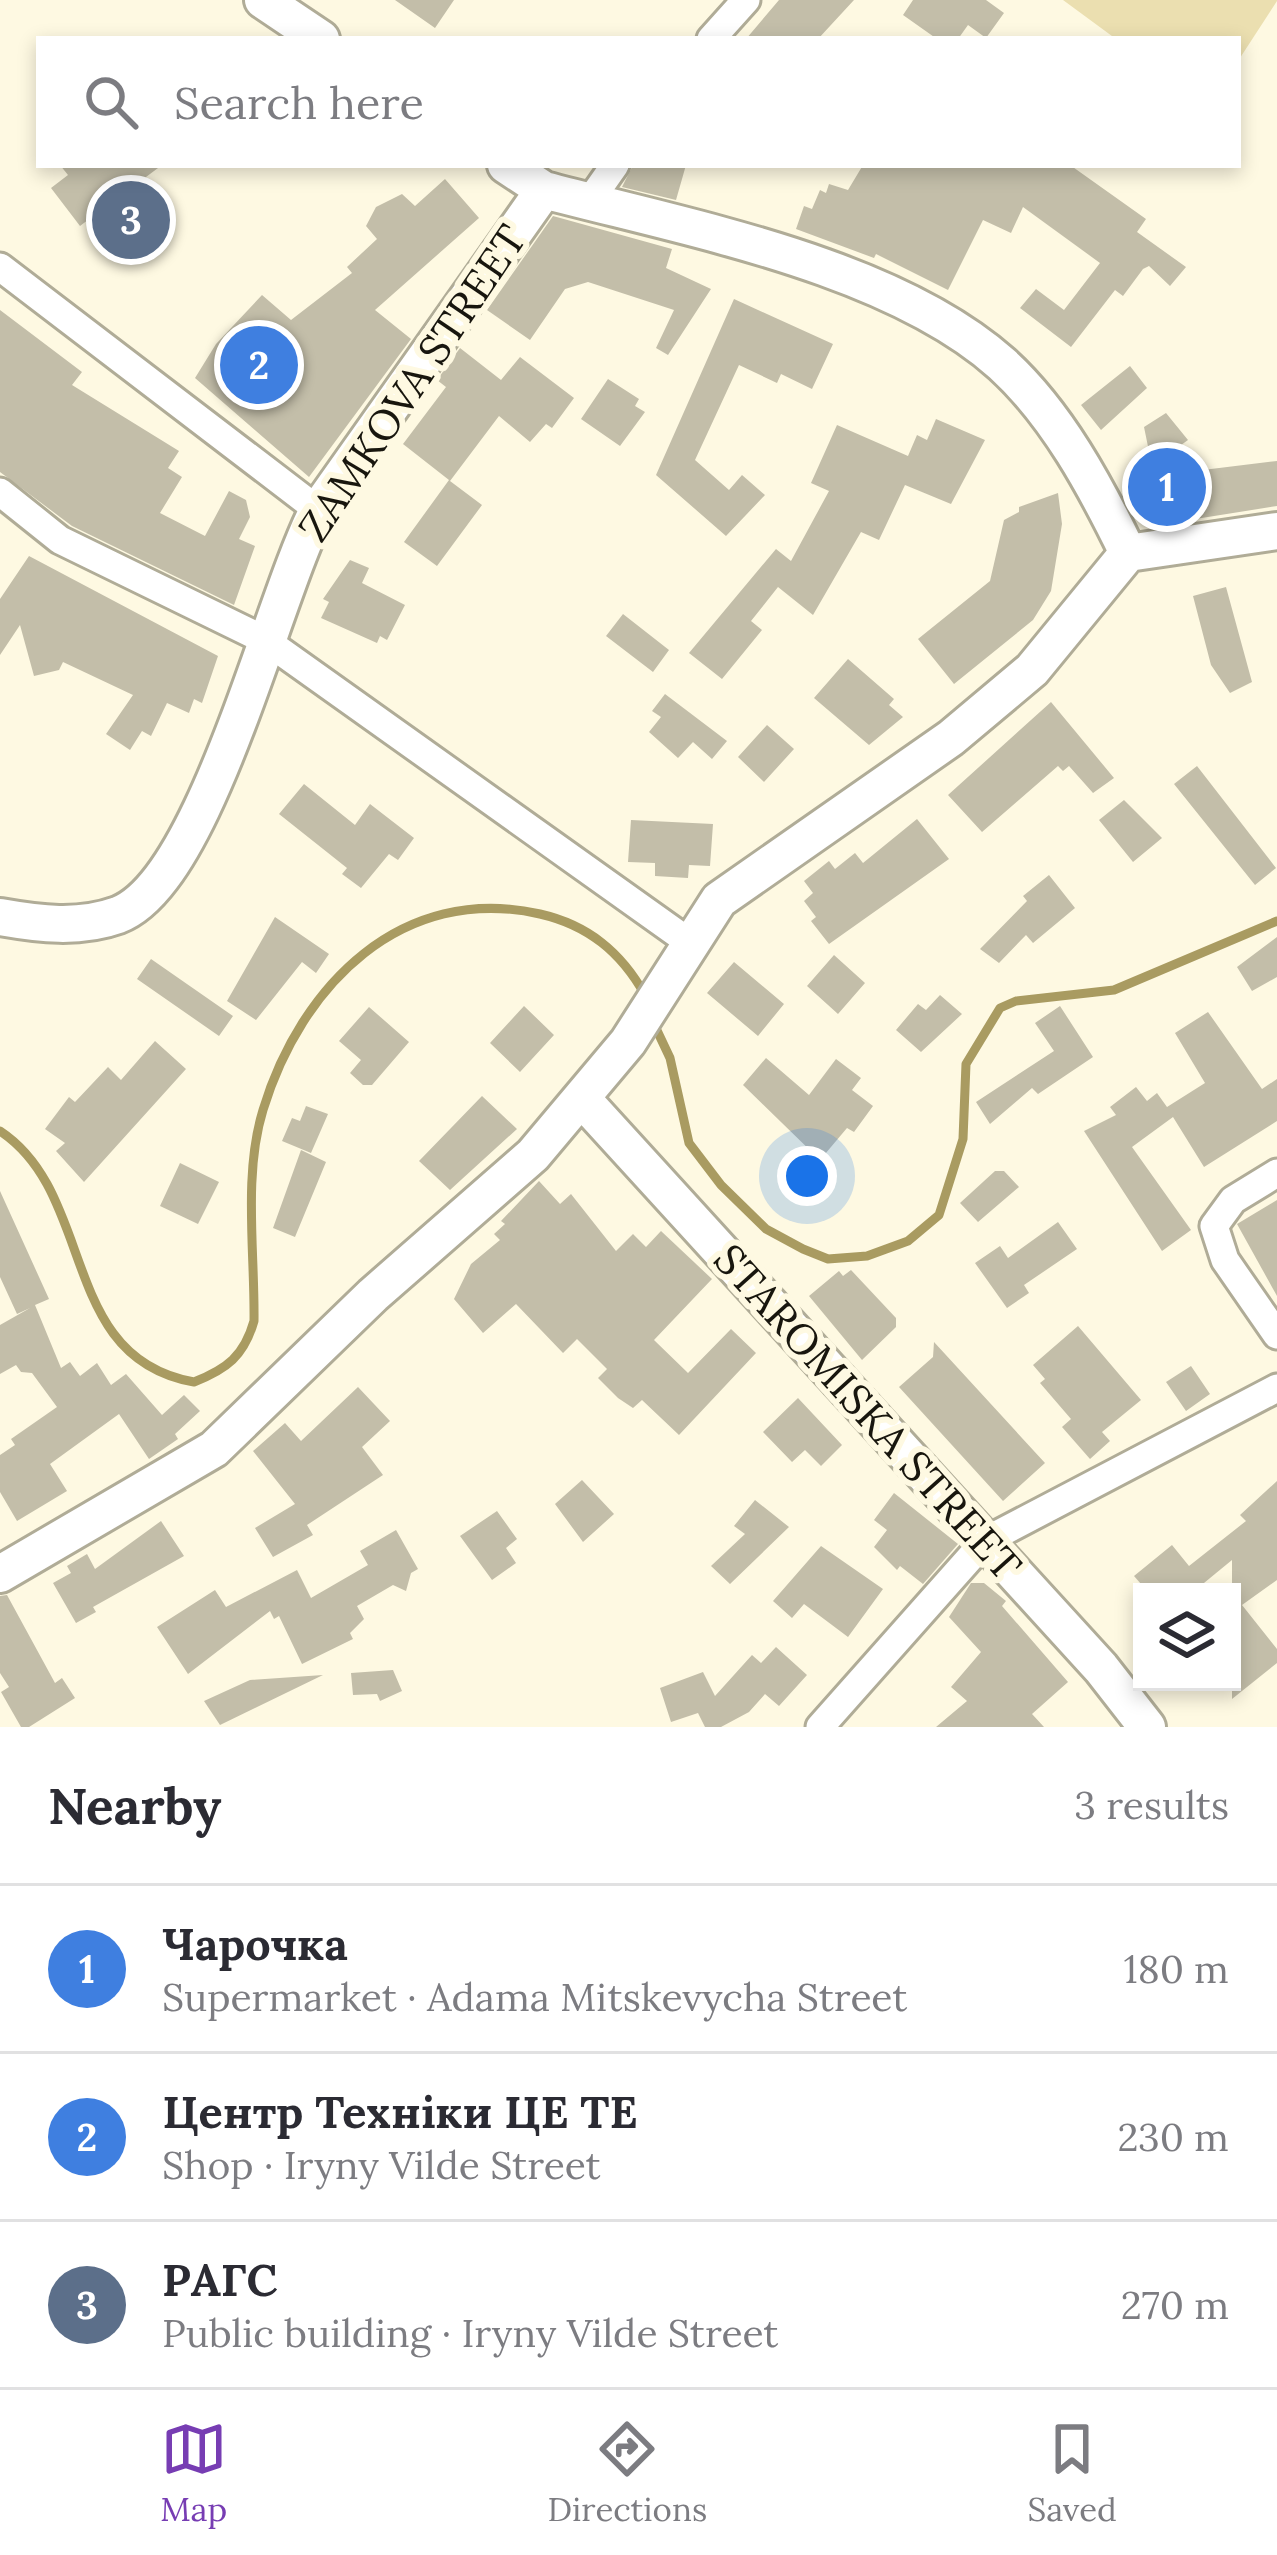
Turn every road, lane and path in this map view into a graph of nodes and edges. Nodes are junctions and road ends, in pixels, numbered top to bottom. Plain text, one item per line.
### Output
1 (263, 0) edge
2 (746, 0) edge
3 (317, 36) edge
4 (714, 36) edge
5 (511, 168) edge
6 (613, 168) edge
7 (544, 190) junction
8 (589, 202) junction
9 (0, 267) edge
10 (0, 492) edge
11 (319, 510) junction
12 (1277, 531) edge
13 (1128, 554) junction
14 (265, 640) junction
15 (0, 917) edge
16 (689, 942) junction
17 (583, 1100) junction
18 (1277, 1173) edge
19 (1277, 1335) edge
20 (1277, 1388) edge
21 (985, 1541) junction
22 (0, 1574) edge
23 (820, 1727) edge
24 (1148, 1727) edge

1 - 3 street
2 - 4 street
5 - 7 street
6 - 8 street
7 - 8 street
7 - 11 street, ZAMKOVA STREET
8 - 13 street
9 - 11 street
10 - 14 street
11 - 14 street, ZAMKOVA STREET
12 - 13 street
13 - 16 street
14 - 15 street, ZAMKOVA STREET
14 - 16 street
16 - 17 street
17 - 21 street, STAROMISKA STREET
17 - 22 street
18 - 19 street
20 - 21 street
21 - 23 street
21 - 24 street, STAROMISKA STREET

